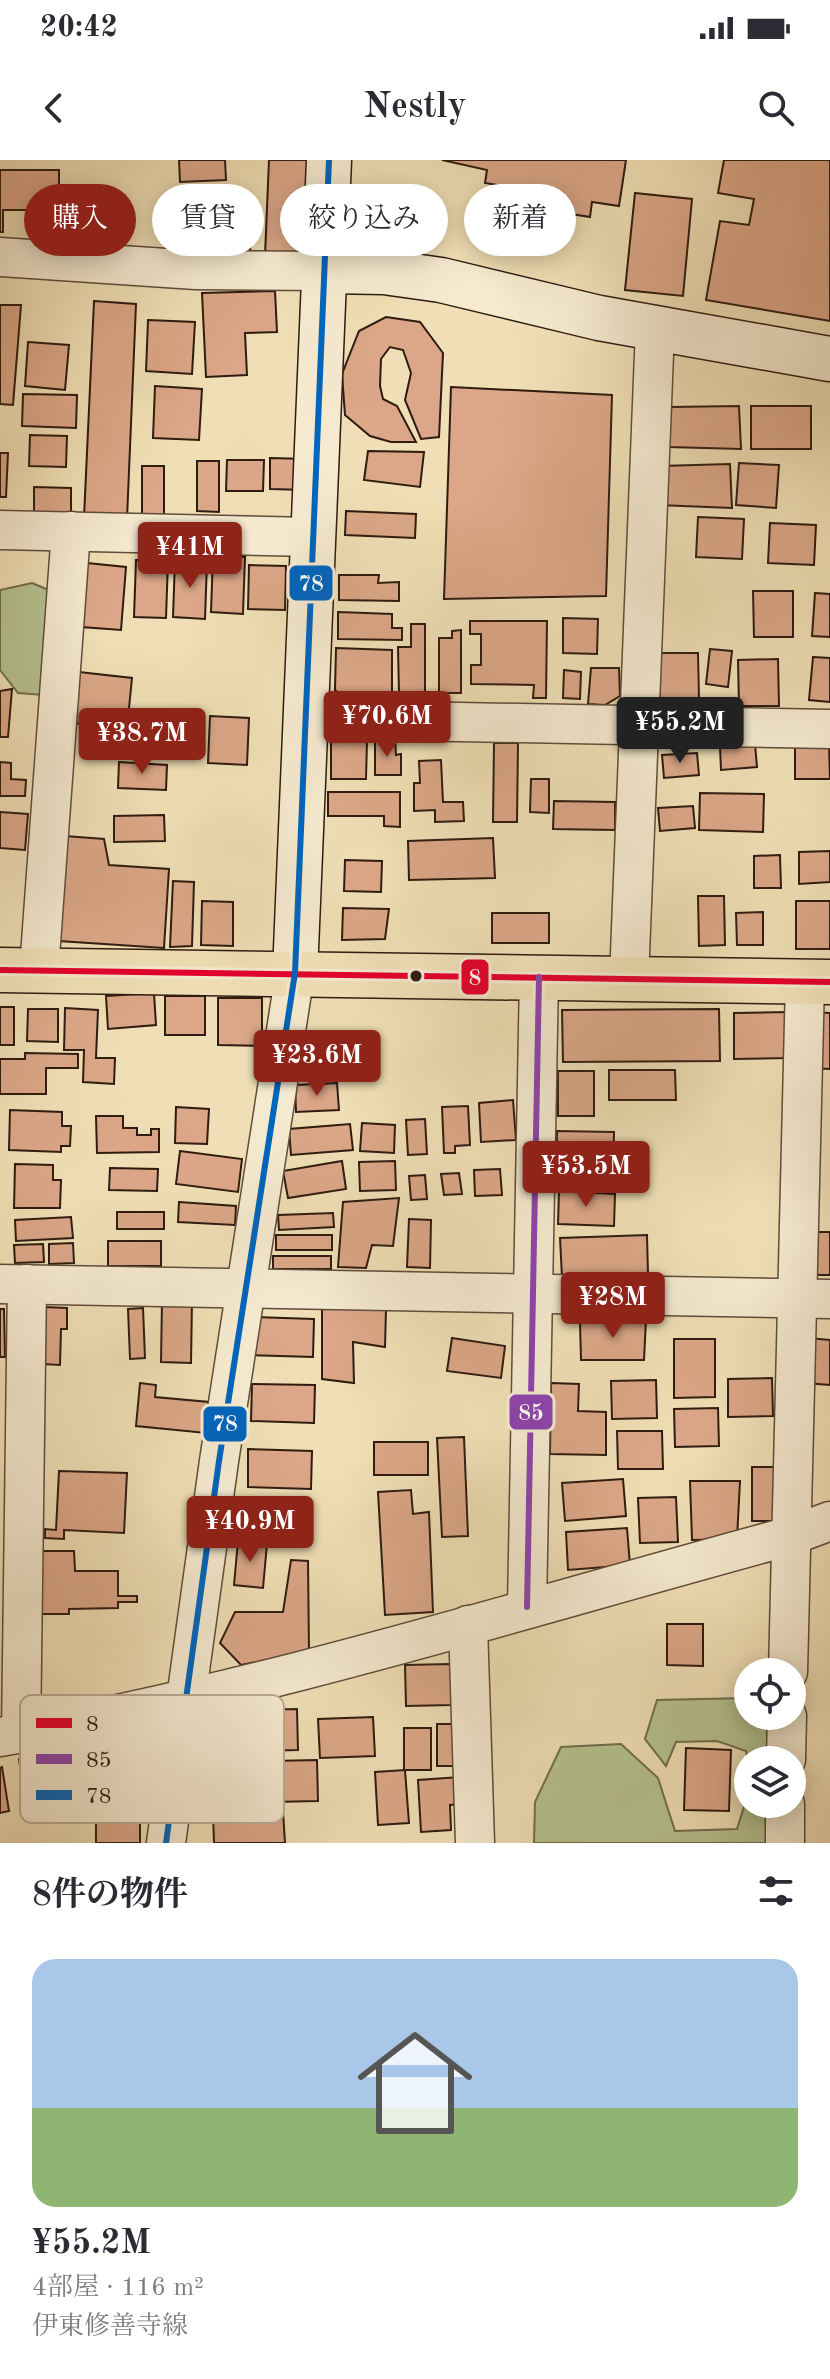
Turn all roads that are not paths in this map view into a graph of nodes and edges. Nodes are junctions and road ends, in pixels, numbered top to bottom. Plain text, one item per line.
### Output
1 (329, 160) edge
2 (0, 257) edge
3 (325, 271) junction
4 (655, 329) junction
5 (830, 359) edge
6 (0, 530) edge
7 (71, 531) junction
8 (313, 537) junction
9 (305, 719) junction
10 (638, 726) junction
11 (830, 729) edge
12 (20, 970) edge
13 (295, 973) junction
14 (539, 977) junction
15 (629, 979) junction
16 (818, 982) edge
17 (14, 1284) edge
18 (245, 1288) junction
19 (534, 1295) junction
20 (812, 1300) edge
21 (830, 1521) edge
22 (790, 1536) junction
23 (527, 1607) junction
24 (468, 1625) junction
25 (788, 1658) edge
26 (187, 1695) edge
27 (199, 1695) edge
28 (10, 1736) edge
29 (785, 1818) edge
30 (169, 1823) edge
31 (166, 1843) edge
32 (475, 1843) edge
33 (785, 1843) edge

1 - 3 street
2 - 3 street
3 - 4 street
3 - 8 street
4 - 5 street
4 - 10 street
6 - 7 street
7 - 8 street
7 - 12 street
8 - 9 street
9 - 10 street
9 - 13 street
10 - 11 street
10 - 15 street
12 - 13 main road
13 - 14 main road
13 - 18 street
14 - 15 main road
14 - 19 street
15 - 16 main road
16 - 20 street
17 - 18 street
17 - 28 street
18 - 19 street
18 - 26 street
19 - 20 street
19 - 23 street
20 - 22 street
21 - 22 street
22 - 23 street
22 - 25 street
23 - 24 street
24 - 27 street
24 - 32 street
29 - 33 street
30 - 31 street

